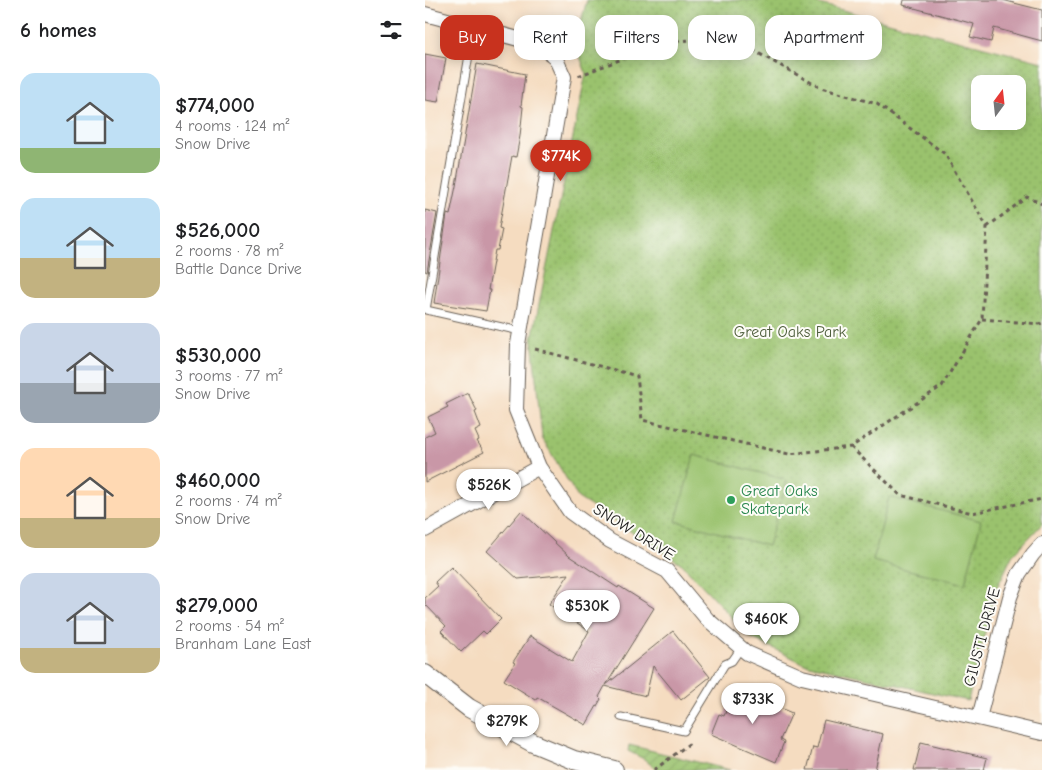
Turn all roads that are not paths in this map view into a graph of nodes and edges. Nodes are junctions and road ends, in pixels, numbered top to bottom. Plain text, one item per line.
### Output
1 (425, 14) edge
2 (440, 18) edge
3 (504, 35) edge
4 (468, 60) edge
5 (520, 331) junction
6 (539, 467) junction
7 (425, 530) edge
8 (1042, 544) edge
9 (741, 648) junction
10 (425, 674) edge
11 (621, 717) dead end
12 (979, 718) junction
13 (1042, 733) edge
14 (614, 770) edge

1 - 2 street
3 - 5 street, SNOW DRIVE
4 - 5 lane
5 - 6 street, SNOW DRIVE
6 - 7 street
6 - 9 street, SNOW DRIVE
8 - 12 street, GIUSTI DRIVE
9 - 11 lane
9 - 12 street, SNOW DRIVE
10 - 14 street
12 - 13 street, SNOW DRIVE

